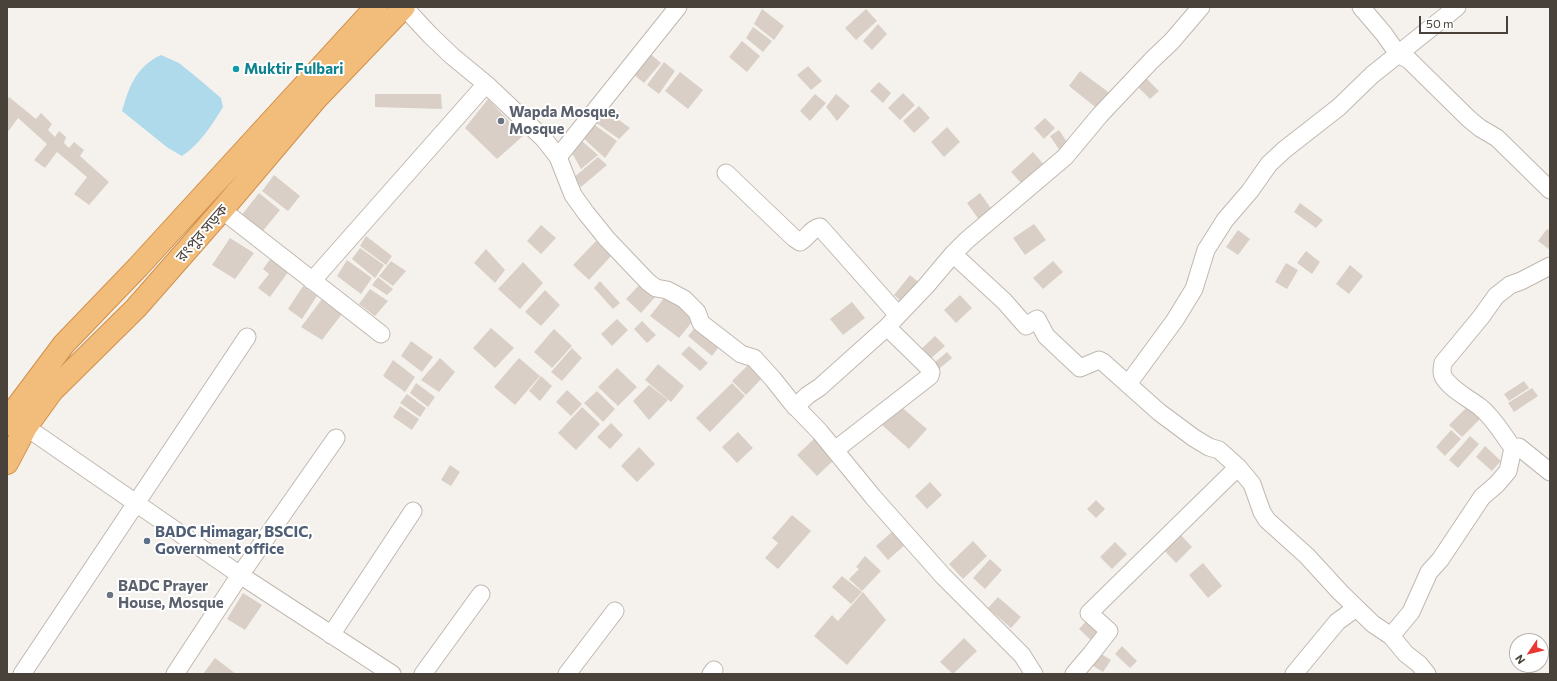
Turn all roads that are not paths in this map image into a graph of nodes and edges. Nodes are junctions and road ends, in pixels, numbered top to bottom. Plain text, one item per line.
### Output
1 (376, 7) edge
2 (404, 7) edge
3 (678, 7) edge
4 (1201, 7) edge
5 (1361, 7) edge
6 (1457, 7) edge
7 (1398, 54) junction
8 (486, 84) junction
9 (558, 157) junction
10 (726, 173) dead end
11 (1550, 190) edge
12 (222, 210) junction
13 (953, 254) junction
14 (1550, 266) edge
15 (312, 281) junction
16 (893, 321) junction
17 (382, 334) dead end
18 (247, 337) dead end
19 (1128, 384) junction
20 (795, 407) junction
21 (16, 425) edge
22 (336, 438) dead end
23 (1513, 448) junction
24 (835, 450) junction
25 (7, 462) edge
26 (1238, 467) junction
27 (1550, 472) edge
28 (136, 503) junction
29 (413, 511) dead end
30 (240, 575) junction
31 (482, 594) dead end
32 (1356, 608) junction
33 (615, 611) dead end
34 (331, 635) junction
35 (1391, 636) junction
36 (22, 674) edge
37 (175, 674) edge
38 (392, 674) edge
39 (423, 674) edge
40 (567, 674) edge
41 (1034, 674) edge
42 (1075, 674) edge
43 (1294, 674) edge
44 (1427, 674) edge

1 - 21 highway, রংপুর সড়ক
2 - 8 street
2 - 12 highway, রংপুর সড়ক
3 - 9 street
4 - 13 street
5 - 7 street
6 - 7 street
7 - 11 street
7 - 19 street
8 - 9 street
8 - 15 street
9 - 20 street
10 - 16 street
12 - 15 street
12 - 21 highway, রংপুর সড়ক
13 - 16 street
13 - 19 street
14 - 23 street
15 - 17 street
16 - 20 street
16 - 24 street
18 - 28 street
19 - 26 street
20 - 24 street
21 - 25 highway, রংপুর সড়ক
21 - 28 street
22 - 30 street
23 - 27 street
23 - 35 street
24 - 41 street
26 - 32 street
26 - 42 street
28 - 30 street
28 - 36 street
29 - 34 street
30 - 34 street
30 - 37 street
31 - 39 street
32 - 35 street
32 - 43 street
33 - 40 street
34 - 38 street
35 - 44 street

